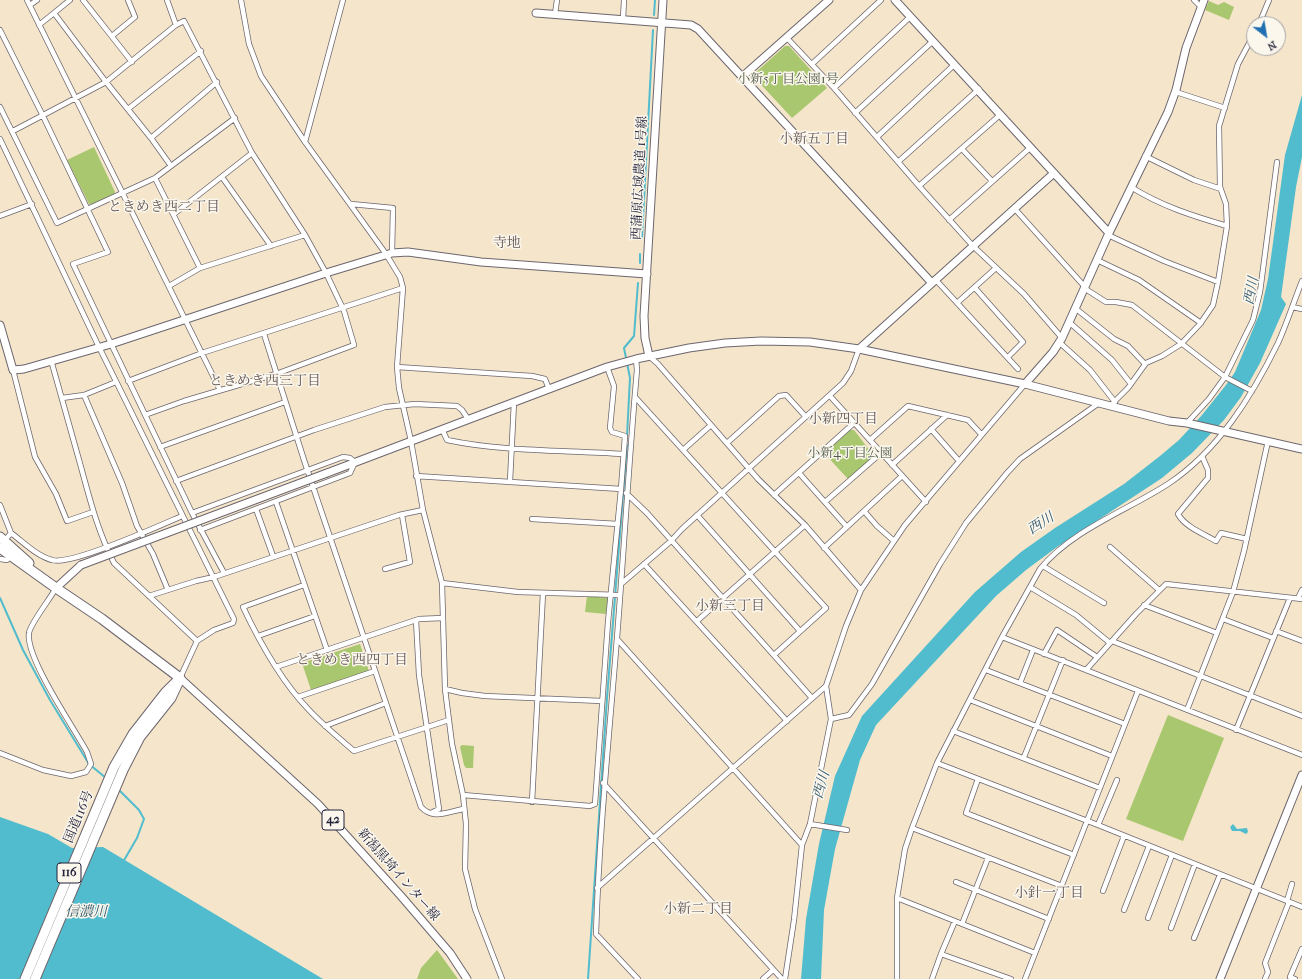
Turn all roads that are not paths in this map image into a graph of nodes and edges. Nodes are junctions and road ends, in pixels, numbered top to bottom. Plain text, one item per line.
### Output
1 (27, 0) edge
2 (37, 0) edge
3 (70, 0) edge
4 (83, 0) edge
5 (128, 0) edge
6 (167, 0) edge
7 (241, 0) edge
8 (343, 0) edge
9 (556, 0) edge
10 (624, 0) edge
11 (663, 0) edge
12 (829, 0) edge
13 (881, 0) edge
14 (895, 0) edge
15 (1194, 0) edge
16 (1269, 0) edge
17 (1202, 3) edge
18 (30, 5) junction
19 (54, 13) junction
20 (536, 13) dead end
21 (555, 14) junction
22 (1262, 16) edge
23 (910, 17) junction
24 (623, 19) junction
25 (661, 23) junction
26 (39, 25) junction
27 (176, 25) junction
28 (0, 30) edge
29 (112, 36) junction
30 (787, 38) junction
31 (933, 41) junction
32 (1246, 49) edge
33 (201, 51) junction
34 (132, 62) junction
35 (812, 64) junction
36 (955, 64) junction
37 (744, 76) junction
38 (106, 82) junction
39 (217, 82) junction
40 (834, 88) junction
41 (979, 89) junction
42 (1176, 92) junction
43 (76, 99) junction
44 (0, 107) edge
45 (1225, 108) junction
46 (128, 109) junction
47 (855, 113) junction
48 (1001, 114) junction
49 (43, 116) junction
50 (235, 118) junction
51 (12, 131) junction
52 (877, 137) junction
53 (151, 138) junction
54 (0, 139) edge
55 (305, 142) junction
56 (1031, 147) junction
57 (962, 149) junction
58 (252, 153) junction
59 (1145, 156) junction
60 (898, 162) junction
61 (1277, 162) dead end
62 (171, 166) junction
63 (1054, 173) junction
64 (222, 177) junction
65 (155, 178) junction
66 (992, 181) junction
67 (919, 186) junction
68 (1131, 187) junction
69 (1221, 189) junction
70 (122, 193) junction
71 (32, 204) junction
72 (351, 204) junction
73 (89, 208) junction
74 (1015, 209) junction
75 (174, 214) junction
76 (0, 216) edge
77 (949, 220) junction
78 (1227, 226) junction
79 (1108, 234) junction
80 (305, 235) junction
81 (270, 246) junction
82 (973, 246) junction
83 (389, 253) junction
84 (1097, 260) junction
85 (200, 268) junction
86 (996, 268) junction
87 (326, 272) junction
88 (647, 274) junction
89 (933, 281) junction
90 (1302, 281) edge
91 (1218, 282) junction
92 (169, 286) junction
93 (403, 288) junction
94 (975, 288) junction
95 (1085, 288) junction
96 (957, 303) junction
97 (342, 307) junction
98 (1292, 307) junction
99 (1075, 308) junction
100 (1302, 309) edge
101 (185, 320) junction
102 (1069, 322) junction
103 (1201, 323) junction
104 (0, 325) edge
105 (264, 334) junction
106 (1060, 340) junction
107 (111, 344) junction
108 (1181, 344) junction
109 (99, 347) junction
110 (859, 349) junction
111 (202, 353) junction
112 (650, 356) junction
113 (1008, 357) junction
114 (636, 359) junction
115 (51, 360) junction
116 (1145, 364) junction
117 (397, 367) junction
118 (607, 368) junction
119 (1018, 368) dead end
120 (13, 370) junction
121 (276, 374) junction
122 (1225, 377) junction
123 (128, 381) junction
124 (116, 382) junction
125 (1025, 384) junction
126 (1131, 384) junction
127 (549, 389) junction
128 (220, 390) junction
129 (1250, 390) junction
130 (84, 395) junction
131 (830, 396) junction
132 (62, 398) junction
133 (635, 398) junction
134 (285, 402) junction
135 (514, 402) junction
136 (1113, 403) junction
137 (403, 404) junction
138 (1099, 404) junction
139 (145, 414) junction
140 (946, 415) junction
141 (806, 417) junction
142 (468, 420) junction
143 (854, 423) junction
144 (1187, 423) junction
145 (711, 425) junction
146 (442, 429) junction
147 (931, 429) junction
148 (1221, 431) junction
149 (981, 434) junction
150 (296, 437) junction
151 (411, 440) junction
152 (870, 440) junction
153 (1268, 441) junction
154 (727, 443) junction
155 (160, 447) junction
156 (512, 447) junction
157 (1302, 449) edge
158 (683, 450) junction
159 (881, 453) junction
160 (623, 454) junction
161 (1202, 456) junction
162 (959, 461) junction
163 (355, 462) junction
164 (892, 465) junction
165 (749, 468) junction
166 (307, 470) junction
167 (799, 473) junction
168 (416, 476) junction
169 (902, 476) junction
170 (176, 481) junction
171 (510, 481) junction
172 (313, 487) junction
173 (621, 489) junction
174 (626, 493) junction
175 (722, 493) junction
176 (774, 496) junction
177 (276, 502) junction
178 (825, 502) junction
179 (926, 502) junction
180 (0, 505) edge
181 (256, 509) junction
182 (423, 510) junction
183 (864, 511) junction
184 (93, 512) junction
185 (192, 513) junction
186 (402, 515) junction
187 (697, 515) junction
188 (182, 516) junction
189 (0, 519) edge
190 (532, 519) dead end
191 (6, 521) junction
192 (618, 524) junction
193 (805, 525) junction
194 (847, 527) junction
195 (200, 530) junction
196 (142, 534) junction
197 (331, 538) junction
198 (1247, 539) junction
199 (4, 540) edge
200 (671, 541) junction
201 (894, 541) junction
202 (106, 547) junction
203 (1110, 547) dead end
204 (824, 548) junction
205 (292, 551) junction
206 (775, 552) junction
207 (11, 556) junction
208 (273, 556) junction
209 (0, 559) edge
210 (644, 564) junction
211 (1043, 566) junction
212 (385, 569) dead end
213 (224, 573) junction
214 (749, 574) junction
215 (214, 577) junction
216 (442, 583) junction
217 (621, 584) junction
218 (304, 586) junction
219 (56, 588) junction
220 (1030, 588) junction
221 (168, 590) junction
222 (861, 590) junction
223 (1159, 590) junction
224 (1302, 590) edge
225 (1233, 592) junction
226 (543, 593) junction
227 (620, 595) junction
228 (150, 596) junction
229 (611, 596) junction
230 (1290, 598) junction
231 (722, 599) junction
232 (1300, 599) edge
233 (1104, 603) dead end
234 (1144, 605) junction
235 (315, 616) junction
236 (443, 618) junction
237 (1222, 619) junction
238 (416, 620) junction
239 (697, 621) junction
240 (800, 631) junction
241 (1276, 631) junction
242 (1217, 633) junction
243 (258, 636) junction
244 (1002, 637) junction
245 (363, 638) junction
246 (1274, 638) junction
247 (617, 639) junction
248 (197, 641) junction
249 (1302, 641) edge
250 (1111, 642) junction
251 (327, 650) junction
252 (1033, 650) junction
253 (1044, 654) junction
254 (774, 656) junction
255 (1097, 657) junction
256 (1063, 660) junction
257 (276, 666) junction
258 (986, 670) junction
259 (1086, 670) junction
260 (375, 671) junction
261 (1200, 676) junction
262 (180, 678) junction
263 (1020, 683) junction
264 (826, 686) junction
265 (444, 688) junction
266 (1138, 691) junction
267 (1050, 695) junction
268 (1250, 696) junction
269 (298, 697) junction
270 (537, 697) junction
271 (812, 698) junction
272 (970, 700) junction
273 (602, 701) junction
274 (386, 703) junction
275 (1187, 710) junction
276 (1302, 716) edge
277 (831, 719) junction
278 (449, 720) junction
279 (787, 721) junction
280 (1125, 724) junction
281 (325, 726) junction
282 (427, 727) junction
283 (1037, 727) junction
284 (1236, 730) junction
285 (953, 731) junction
286 (397, 737) junction
287 (0, 753) edge
288 (1302, 755) edge
289 (1112, 756) junction
290 (1024, 758) junction
291 (938, 763) junction
292 (732, 768) junction
293 (1302, 775) edge
294 (978, 779) junction
295 (1117, 780) dead end
296 (598, 782) junction
297 (604, 783) junction
298 (1100, 788) junction
299 (463, 795) junction
300 (532, 802) junction
301 (463, 808) junction
302 (430, 814) junction
303 (1087, 821) junction
304 (810, 824) junction
305 (1098, 825) junction
306 (912, 828) junction
307 (847, 830) dead end
308 (1124, 836) junction
309 (654, 837) junction
310 (802, 845) junction
311 (1149, 846) junction
312 (1074, 855) junction
313 (1172, 855) junction
314 (988, 858) junction
315 (1195, 864) junction
316 (1220, 874) junction
317 (956, 882) dead end
318 (1292, 884) dead end
319 (1062, 886) junction
320 (597, 888) junction
321 (1256, 889) junction
322 (976, 890) junction
323 (1103, 891) dead end
324 (897, 898) junction
325 (1288, 901) junction
326 (1302, 907) edge
327 (1124, 910) dead end
328 (1148, 918) dead end
329 (1049, 919) junction
330 (954, 921) junction
331 (962, 924) junction
332 (1170, 928) dead end
333 (1194, 938) dead end
334 (1302, 949) edge
335 (1035, 953) junction
336 (941, 954) junction
337 (773, 970) junction
338 (25, 979) edge
339 (35, 979) edge
340 (467, 979) edge
341 (502, 979) edge
342 (638, 979) edge
343 (763, 979) edge
344 (782, 979) edge
345 (785, 979) edge
346 (897, 979) edge
347 (932, 979) edge
348 (1011, 979) edge
349 (1025, 979) edge
350 (1220, 979) edge
351 (1265, 979) edge
352 (1294, 979) edge

1 - 18 street
2 - 18 street
3 - 19 street
4 - 29 street
5 - 29 street
6 - 27 street
7 - 55 street
8 - 55 street
9 - 21 street
10 - 24 street
11 - 25 street, 西蒲原広域農道 1号線
12 - 30 street
13 - 35 street
14 - 23 street
15 - 17 street
16 - 22 street
17 - 42 street
18 - 26 street
19 - 26 street
19 - 38 street
20 - 21 street
21 - 24 street
23 - 31 street
23 - 40 street
24 - 25 street
25 - 37 street
25 - 88 street, 西蒲原広域農道 1号線
26 - 43 street
27 - 33 street
27 - 34 street
28 - 49 street
29 - 34 street
30 - 35 street
30 - 37 street
31 - 36 street
31 - 47 street
32 - 45 street
33 - 39 street
33 - 46 street
34 - 38 street
35 - 40 street
36 - 41 street
36 - 52 street
37 - 89 street
38 - 43 street
38 - 46 street
39 - 50 street
39 - 53 street
40 - 47 street
41 - 48 street
41 - 60 street
42 - 45 street
42 - 59 street
43 - 49 street
43 - 70 street
44 - 51 street
45 - 69 street
46 - 53 street
47 - 52 street
48 - 56 street
48 - 57 street
49 - 51 street
49 - 73 street
50 - 58 street
50 - 62 street
51 - 73 street
52 - 60 street
53 - 62 street
54 - 71 street
55 - 72 street
56 - 63 street
56 - 66 street
57 - 66 street
57 - 67 street
58 - 64 street
58 - 80 street
59 - 68 street
59 - 69 street
60 - 67 street
61 - 122 street
62 - 65 street
63 - 74 street
63 - 79 street
64 - 75 street
64 - 81 street
65 - 70 street
65 - 75 street
66 - 77 street
67 - 77 street
68 - 78 street
68 - 79 street
69 - 78 street
70 - 73 street
70 - 92 street
71 - 76 street
71 - 109 street
72 - 83 street
72 - 83 street
73 - 107 street
74 - 82 street
74 - 95 street
75 - 85 street
77 - 82 street
78 - 91 street
79 - 84 street
79 - 91 street
80 - 81 street
80 - 87 street
81 - 85 street
82 - 86 street
82 - 89 street
83 - 87 street
83 - 88 street
83 - 93 street
84 - 95 street
84 - 103 street
85 - 92 street
86 - 94 street
86 - 106 street
87 - 97 street
87 - 101 street
88 - 112 street, 西蒲原広域農道 1号線
89 - 96 street
89 - 110 street
90 - 98 street
91 - 103 street
92 - 101 street
93 - 97 street
93 - 117 street
94 - 96 street
94 - 113 street
95 - 99 street
95 - 108 street
96 - 113 street
97 - 105 street
97 - 121 street
98 - 100 street
98 - 129 street
99 - 102 street
99 - 116 street
101 - 107 street
101 - 111 street
102 - 106 street
102 - 126 street
103 - 108 street
104 - 120 street
105 - 111 street
105 - 121 street
106 - 125 street
106 - 136 street
107 - 109 street
107 - 123 street
108 - 116 street
108 - 122 street
109 - 115 street
109 - 124 street
110 - 112 street
110 - 125 street
110 - 131 street
111 - 123 street
111 - 128 street
112 - 114 street
112 - 145 street
113 - 119 street
114 - 118 street
114 - 133 street
115 - 120 street
115 - 132 street
116 - 126 street
117 - 127 street
117 - 137 street
118 - 127 street
118 - 160 street
120 - 184 street
121 - 128 street
121 - 134 street
122 - 129 street
122 - 144 street
123 - 139 street
124 - 130 street
124 - 188 street
125 - 138 street
125 - 149 street
126 - 136 street
127 - 135 street
128 - 139 street
129 - 148 street
130 - 132 street
130 - 196 street
131 - 141 street
131 - 143 street
132 - 184 street
133 - 158 street
133 - 174 street
134 - 150 street
134 - 155 street
135 - 142 street
135 - 156 street
136 - 138 street
136 - 144 street
137 - 142 street
137 - 150 street
137 - 151 street
138 - 277 street
139 - 155 street
140 - 147 street
140 - 149 street
140 - 152 street
141 - 154 street
141 - 165 street
142 - 146 street
143 - 152 street
143 - 167 street
144 - 148 street
145 - 154 street
145 - 158 street
146 - 151 street
146 - 156 street
147 - 162 street
147 - 164 street
148 - 153 street
148 - 161 street
149 - 162 street
150 - 166 street
150 - 170 street
151 - 163 street
151 - 168 street
152 - 159 street
153 - 157 street
153 - 198 street
154 - 165 street
155 - 170 street
156 - 160 street
156 - 171 street
158 - 175 street
159 - 164 street
159 - 178 street
160 - 173 street
161 - 198 street
161 - 211 street
162 - 179 street
163 - 166 street
163 - 172 street
163 - 219 street, bridge
164 - 169 street
165 - 175 street
165 - 176 street
166 - 172 street
166 - 185 street
167 - 176 street
167 - 178 street
168 - 171 street
168 - 182 street
169 - 179 street
169 - 183 street
170 - 185 street
171 - 173 street
172 - 177 street
172 - 197 street
173 - 192 street
174 - 200 street
174 - 217 street
175 - 187 street
175 - 206 street
176 - 193 street
177 - 181 street
177 - 205 street
178 - 194 street
179 - 201 street
180 - 191 street
181 - 195 street
181 - 208 street
182 - 186 street
182 - 216 street
183 - 194 street
183 - 201 street
184 - 202 street
185 - 195 street
186 - 197 street
186 - 212 street
187 - 200 street
187 - 214 street
188 - 196 street
188 - 215 street
189 - 191 street
190 - 192 street
191 - 199 street
192 - 229 street
193 - 204 street
193 - 206 street
194 - 204 street
195 - 213 street
196 - 202 street
196 - 221 street
197 - 205 street
197 - 245 street
198 - 225 street
199 - 202 street
199 - 207 highway
199 - 219 highway
200 - 210 street
200 - 231 street
201 - 222 street
202 - 228 street
203 - 223 street
204 - 222 street
205 - 208 street
205 - 218 street
206 - 214 street
206 - 240 street
207 - 209 street
207 - 219 highway
208 - 213 street
210 - 217 street
210 - 239 street
211 - 220 street
211 - 233 street
213 - 215 street
214 - 231 street
214 - 240 street
215 - 221 street
215 - 248 street
216 - 226 street
216 - 236 street
217 - 227 street
218 - 235 street
218 - 243 street
219 - 262 highway
219 - 287 street
220 - 244 street
220 - 250 street
221 - 228 street
222 - 264 street
223 - 225 street
223 - 234 street
224 - 232 street
225 - 230 street
225 - 237 street
226 - 229 street
226 - 270 street
227 - 229 street
227 - 247 street
228 - 248 street
229 - 273 street
230 - 232 street
230 - 241 street
231 - 239 street
231 - 254 street
234 - 242 street
234 - 250 street
235 - 243 street
235 - 251 street
236 - 238 street
236 - 265 street
237 - 242 street
237 - 246 street
238 - 245 street
238 - 282 street
239 - 279 street
240 - 254 street
241 - 246 street
241 - 249 street
242 - 261 street
243 - 257 street
244 - 252 street
244 - 258 street
245 - 251 street
245 - 260 street
246 - 268 street
247 - 292 street
247 - 297 street
248 - 262 street
250 - 255 street
250 - 261 street
251 - 257 street
252 - 253 street
252 - 263 street
253 - 255 street
253 - 256 street
254 - 271 street
255 - 259 street
256 - 259 street
256 - 267 street
257 - 269 street
258 - 263 street
258 - 272 street
259 - 266 street
260 - 269 street
260 - 274 street
261 - 268 street
261 - 275 street
262 - 338 highway, 国道116号 / 116
262 - 339 highway, 国道116号 / 116
262 - 340 street, 新潟黒埼インター線 / 42
263 - 267 street
264 - 271 street
264 - 277 street
265 - 270 street
265 - 278 street
266 - 275 street
266 - 280 street
267 - 280 street
267 - 283 street
268 - 276 street
268 - 284 street
269 - 281 street
270 - 273 street
270 - 300 street
271 - 279 street
272 - 283 street
272 - 285 street
273 - 296 street
274 - 281 street
274 - 286 street
275 - 284 street
277 - 304 street
278 - 282 street
278 - 299 street
279 - 292 street
280 - 289 street
281 - 286 street
282 - 286 street
282 - 302 street
283 - 289 street
283 - 290 street
284 - 288 street
285 - 290 street
285 - 291 street
286 - 302 street
289 - 298 street
290 - 298 street
291 - 294 street
291 - 306 street
292 - 309 street
292 - 310 street
293 - 321 street
294 - 303 street
294 - 312 street
295 - 305 street
296 - 297 street
296 - 300 street
297 - 309 street
297 - 320 street
298 - 303 street
299 - 300 street
299 - 301 street
301 - 302 street
301 - 341 street
303 - 305 street
303 - 312 street
304 - 307 street
304 - 310 street
305 - 308 street
306 - 314 street
306 - 324 street
308 - 311 street
308 - 323 street
309 - 320 street
309 - 337 street
310 - 345 street
311 - 313 street
311 - 327 street
312 - 319 street
313 - 315 street
313 - 328 street
314 - 319 street
314 - 322 street
315 - 316 street
315 - 332 street
316 - 321 street
316 - 333 street
317 - 322 street
318 - 325 street
319 - 329 street
320 - 342 street
321 - 325 street
321 - 350 street
322 - 329 street
322 - 331 street
324 - 330 street
324 - 346 street
325 - 326 street
325 - 351 street
329 - 335 street
330 - 331 street
330 - 336 street
331 - 335 street
334 - 352 street
335 - 349 street
336 - 347 street
336 - 348 street
337 - 343 street
337 - 344 street

